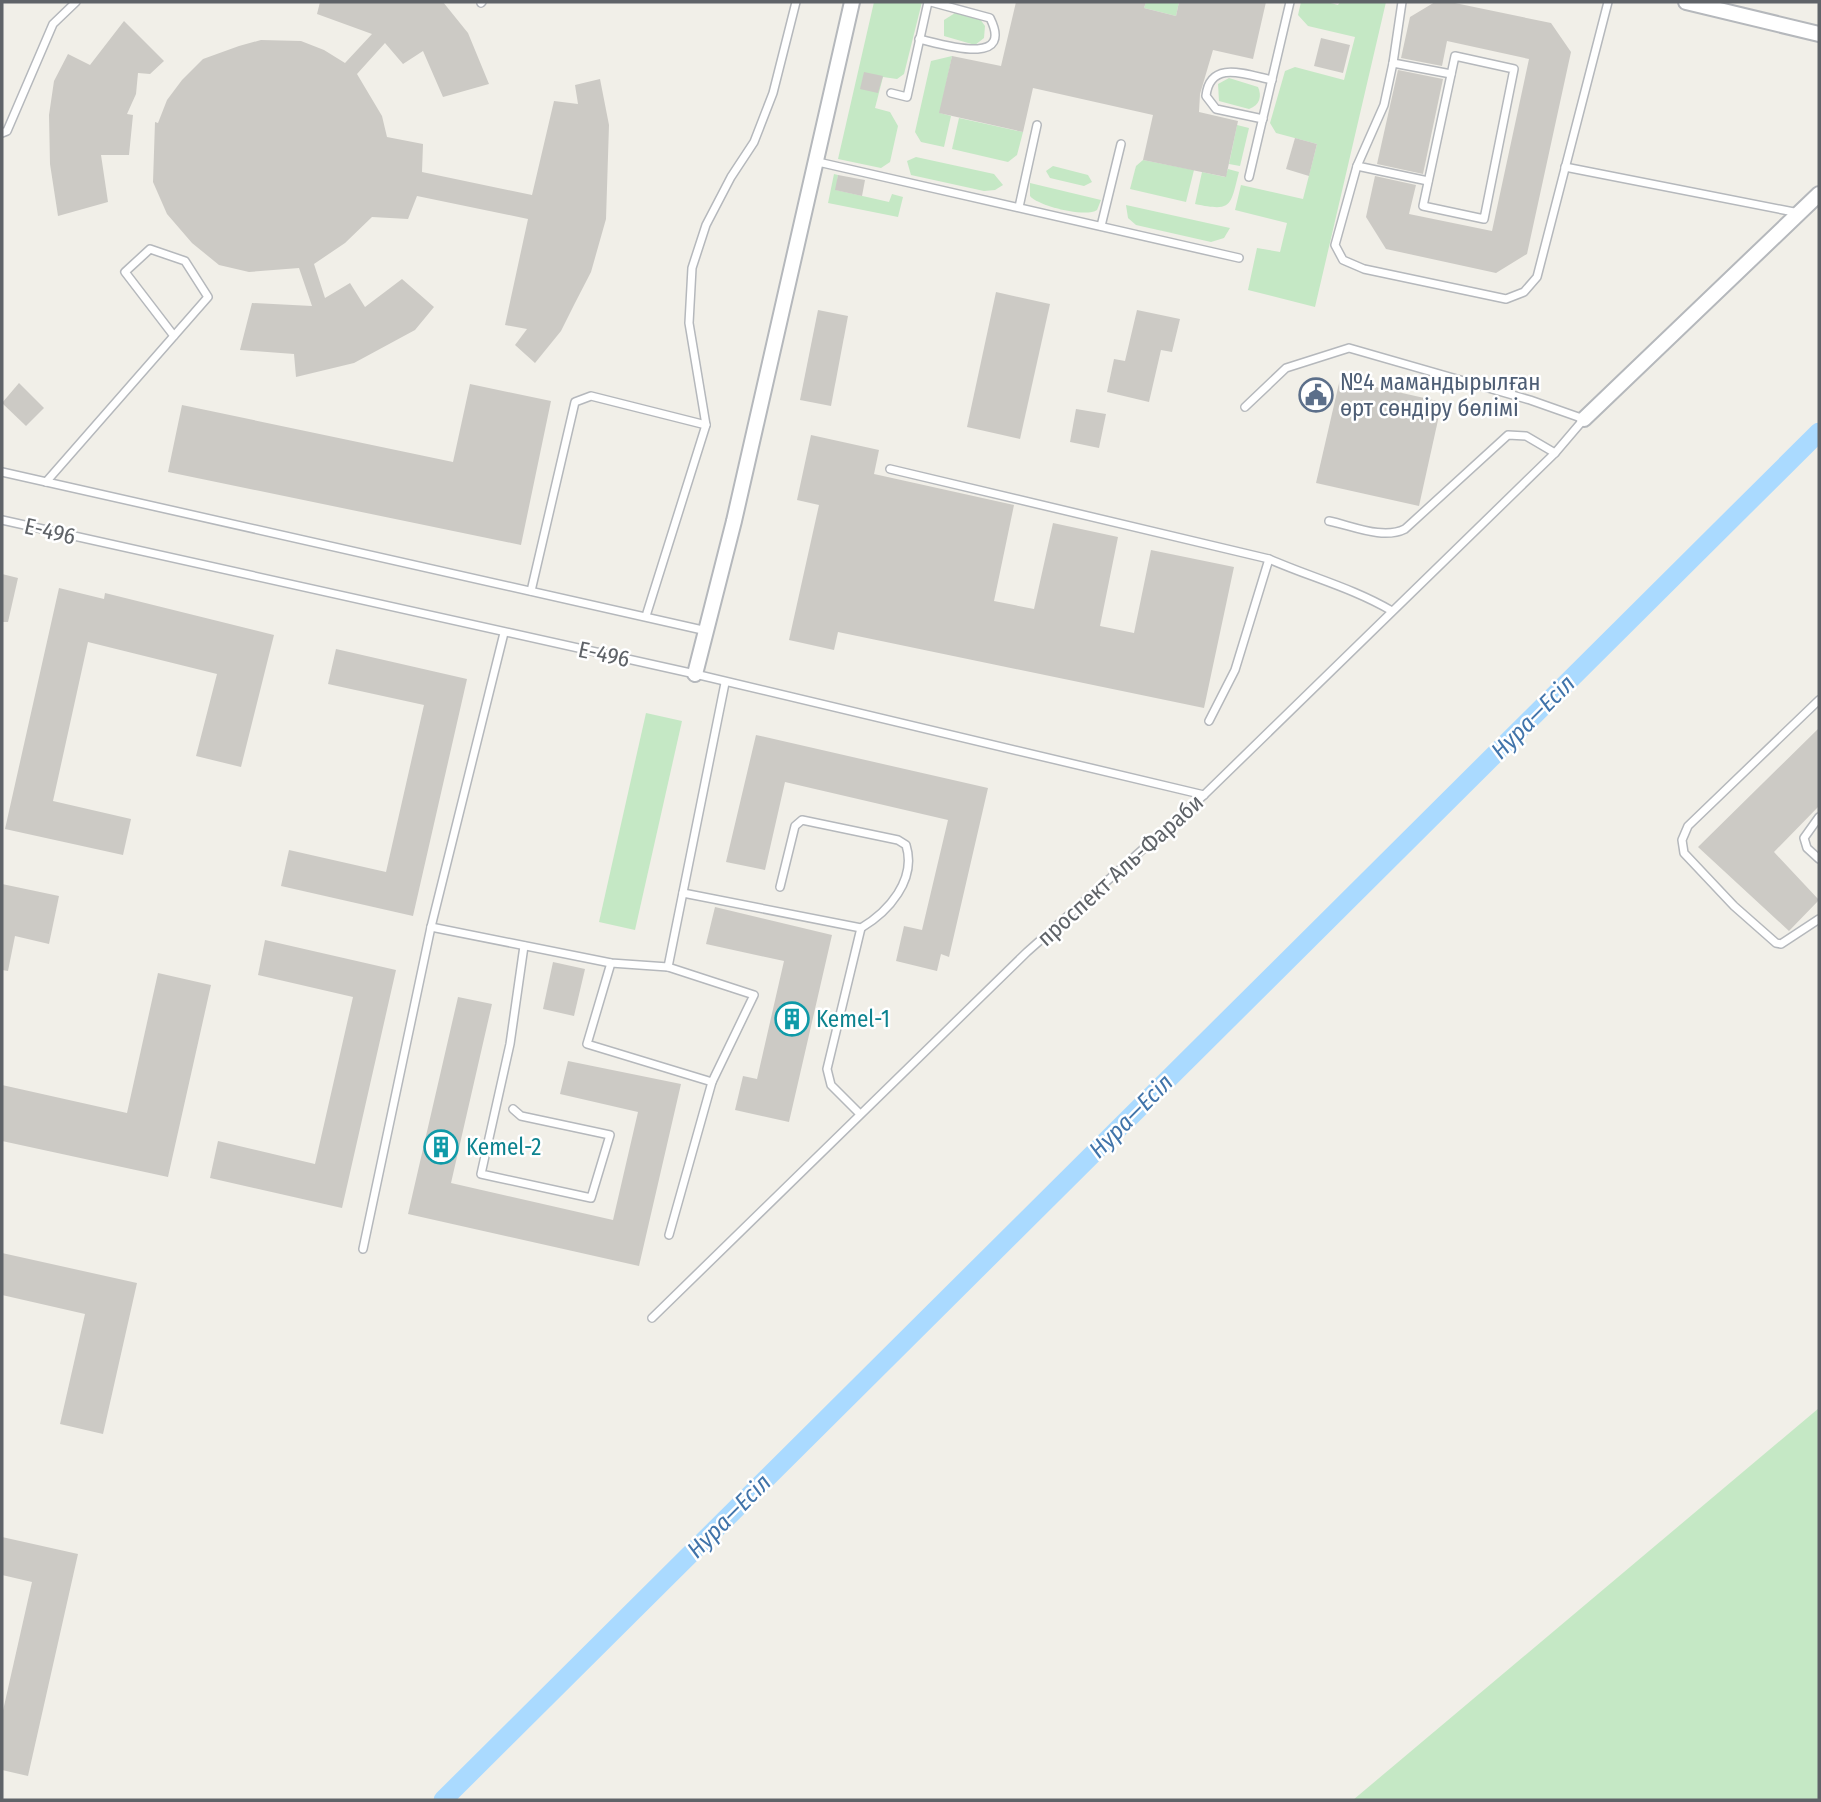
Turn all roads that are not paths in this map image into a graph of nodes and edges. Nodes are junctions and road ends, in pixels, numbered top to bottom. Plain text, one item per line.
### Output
1 (76, 2) edge
2 (796, 2) edge
3 (852, 2) edge
4 (929, 2) edge
5 (1290, 2) edge
6 (1402, 2) edge
7 (1608, 2) edge
8 (1686, 2) edge
9 (1819, 34) edge
10 (919, 39) junction
11 (1393, 63) junction
12 (1451, 74) junction
13 (1272, 80) junction
14 (891, 93) dead end
15 (1263, 119) junction
16 (1037, 125) dead end
17 (2, 134) edge
18 (1121, 144) dead end
19 (818, 162) junction
20 (1357, 166) junction
21 (1565, 167) junction
22 (1250, 177) dead end
23 (1428, 181) junction
24 (1819, 194) edge
25 (1019, 208) junction
26 (1800, 213) junction
27 (1101, 226) junction
28 (1239, 258) dead end
29 (174, 336) junction
30 (1245, 407) dead end
31 (1584, 419) junction
32 (706, 425) junction
33 (1555, 453) junction
34 (890, 469) dead end
35 (2, 472) edge
36 (46, 482) junction
37 (2, 520) edge
38 (1329, 521) dead end
39 (1269, 559) junction
40 (531, 591) junction
41 (1392, 611) junction
42 (646, 616) junction
43 (707, 631) junction
44 (504, 633) junction
45 (695, 674) junction
46 (725, 682) junction
47 (1819, 701) edge
48 (1209, 721) dead end
49 (1204, 795) junction
50 (1819, 817) edge
51 (1819, 859) edge
52 (780, 887) dead end
53 (683, 893) junction
54 (1819, 919) edge
55 (431, 927) junction
56 (861, 928) junction
57 (524, 946) junction
58 (611, 963) junction
59 (668, 967) junction
60 (712, 1082) junction
61 (513, 1110) dead end
62 (859, 1113) junction
63 (669, 1235) dead end
64 (363, 1249) dead end
65 (652, 1318) dead end

1 - 17 lane
2 - 32 lane
3 - 19 street
4 - 10 lane
4 - 10 lane
5 - 13 lane
6 - 11 lane
7 - 21 lane
8 - 9 street
10 - 14 lane
11 - 12 lane
11 - 20 lane
12 - 23 lane
12 - 23 lane
13 - 15 lane
13 - 15 lane
15 - 22 lane
16 - 25 lane
18 - 27 lane
19 - 25 lane
19 - 43 street
20 - 21 lane
20 - 23 lane
21 - 26 lane
24 - 26 street
25 - 27 lane
26 - 31 street
27 - 28 lane
29 - 29 lane
29 - 36 lane
30 - 31 lane
31 - 33 lane, проспект Аль-Фараби
32 - 40 lane
32 - 42 lane
33 - 38 lane
33 - 41 lane, проспект Аль-Фараби
34 - 39 lane
35 - 36 lane
36 - 40 lane
37 - 44 lane, E-496
39 - 41 lane
39 - 48 lane
40 - 42 lane
41 - 49 lane, проспект Аль-Фараби
42 - 43 lane
43 - 45 street
44 - 45 lane, E-496
44 - 55 lane
45 - 46 lane, E-496
46 - 49 lane, E-496
46 - 53 lane
47 - 54 lane
49 - 62 lane, проспект Аль-Фараби
50 - 51 lane
52 - 56 lane
53 - 56 lane
53 - 59 lane
55 - 57 lane
55 - 64 lane
56 - 62 lane
57 - 58 lane
57 - 61 lane
58 - 59 lane
58 - 60 lane
59 - 60 lane
60 - 63 lane
62 - 65 lane, проспект Аль-Фараби

